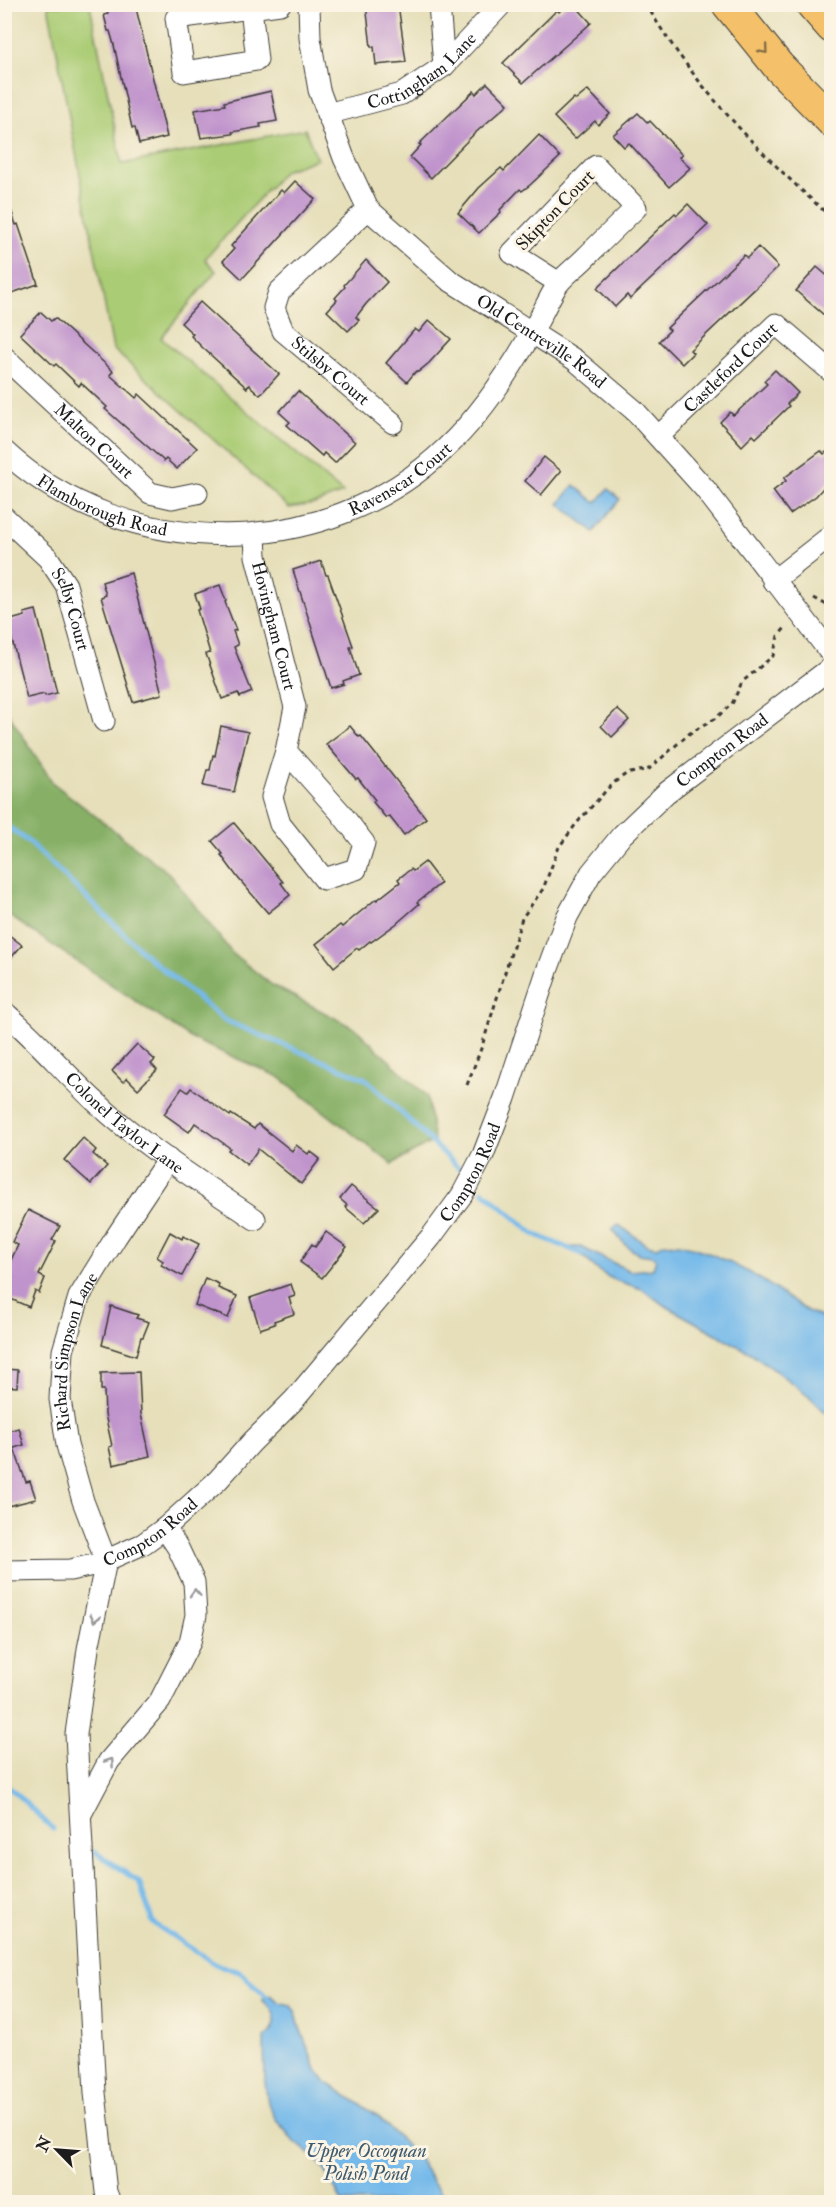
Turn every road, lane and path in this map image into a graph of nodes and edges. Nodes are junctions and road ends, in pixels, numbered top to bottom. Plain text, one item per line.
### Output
1 (280, 4) edge
2 (309, 4) edge
3 (439, 4) edge
4 (499, 4) edge
5 (646, 4) edge
6 (728, 4) edge
7 (812, 4) edge
8 (251, 8) junction
9 (831, 27) edge
10 (444, 66) junction
11 (327, 114) junction
12 (831, 121) edge
13 (369, 209) junction
14 (831, 218) edge
15 (559, 283) junction
16 (532, 332) junction
17 (4, 357) edge
18 (831, 372) edge
19 (393, 423) dead end
20 (659, 436) junction
21 (4, 451) edge
22 (197, 493) dead end
23 (4, 518) edge
24 (212, 535) joint
25 (255, 535) junction
26 (831, 535) edge
27 (773, 581) junction
28 (831, 655) edge
29 (831, 667) edge
30 (104, 721) dead end
31 (286, 751) junction
32 (4, 1012) edge
33 (168, 1159) junction
34 (255, 1219) dead end
35 (165, 1528) junction
36 (106, 1561) junction
37 (4, 1571) edge
38 (81, 1813) junction
39 (110, 2202) edge

1 - 8 street
2 - 11 street, Old Centreville Road
3 - 10 street
4 - 10 street, Cottingham Lane
5 - 14 path
6 -> 12 highway
7 - 9 highway
8 - 8 street
10 - 11 street, Cottingham Lane
11 - 13 street, Old Centreville Road
13 - 16 street, Old Centreville Road
13 - 19 street, Stilsby Court
15 - 15 street, Skipton Court
15 - 16 street, Skipton Court
16 - 20 street, Old Centreville Road
16 - 25 street, Ravenscar Court
17 - 22 street, Malton Court
18 - 20 street, Castleford Court
20 - 27 street, Old Centreville Road
21 - 24 street, Flamborough Road
23 - 30 street, Selby Court
24 - 25 street, Ravenscar Court
25 - 31 street, Hovingham Court
26 - 27 street
27 - 28 street, Old Centreville Road
29 - 35 street, Compton Road
31 - 31 street, Hovingham Court
32 - 33 street, Colonel Taylor Lane
33 - 34 street, Colonel Taylor Lane
33 - 36 street, Richard Simpson Lane
35 - 36 street, Compton Road
38 -> 35 street
36 - 37 street, Compton Road
36 -> 38 street
38 - 39 street

